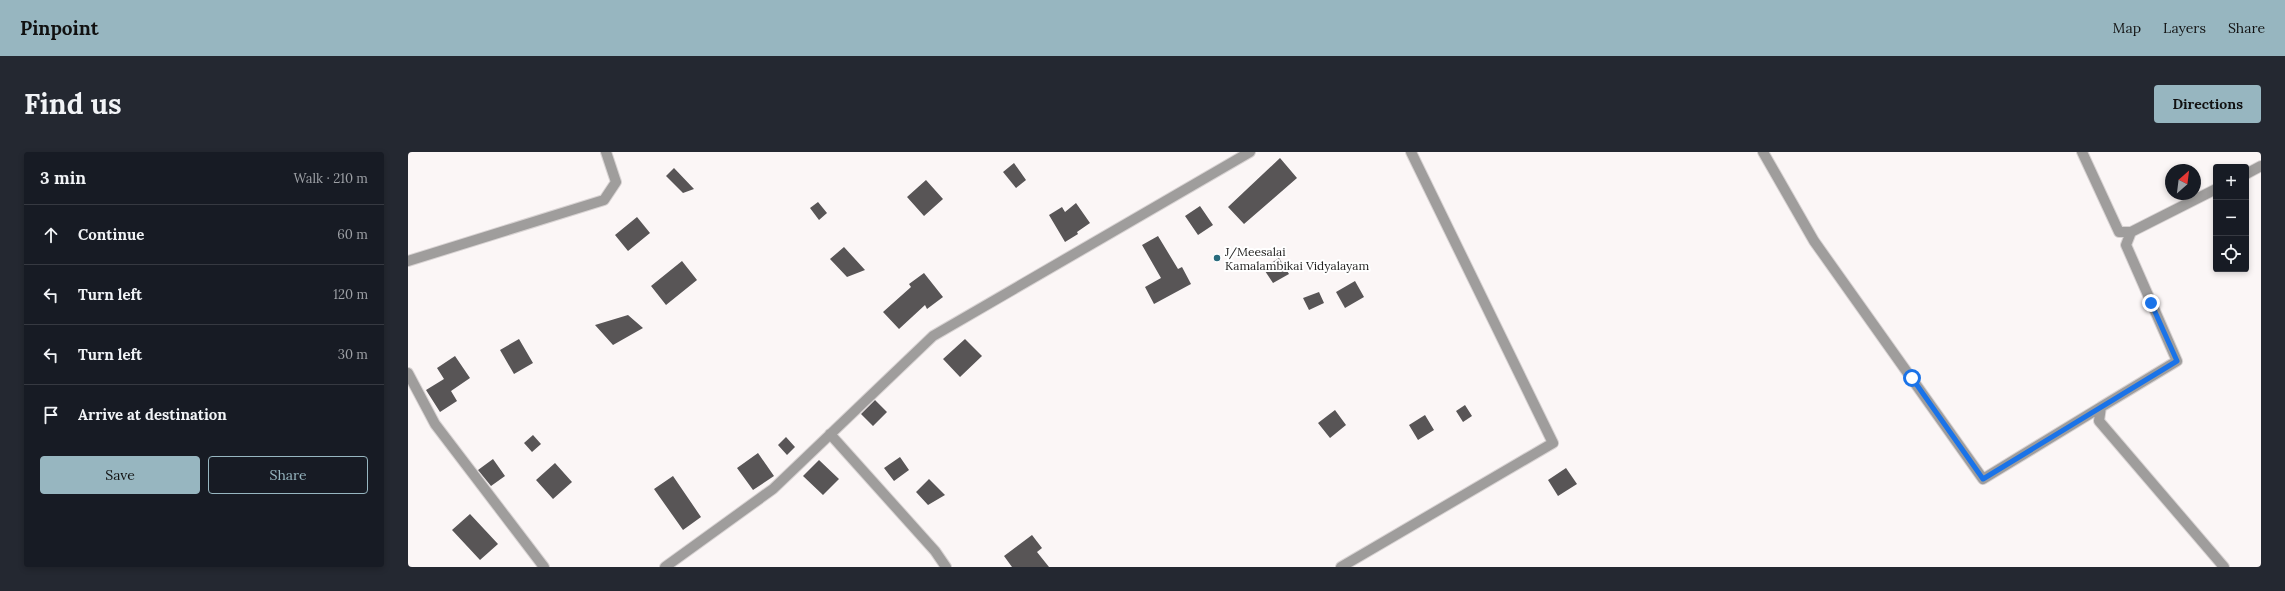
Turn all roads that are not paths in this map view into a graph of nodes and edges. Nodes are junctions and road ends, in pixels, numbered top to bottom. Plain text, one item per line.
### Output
1 (606, 152) edge
2 (1250, 152) edge
3 (1410, 152) edge
4 (1763, 152) edge
5 (2082, 152) edge
6 (2261, 166) edge
7 (2249, 172) edge
8 (2213, 191) edge
9 (2131, 232) junction
10 (408, 261) edge
11 (408, 373) edge
12 (2100, 406) junction
13 (830, 434) junction
14 (532, 550) dead end
15 (544, 567) edge
16 (666, 567) edge
17 (946, 567) edge
18 (1341, 567) edge
19 (2224, 567) edge

1 - 10 street
2 - 13 street
3 - 18 street
4 - 12 street
5 - 9 street
6 - 7 street
8 - 9 street
9 - 12 street
11 - 15 street
12 - 19 street
13 - 16 street
13 - 17 street
14 - 15 street

